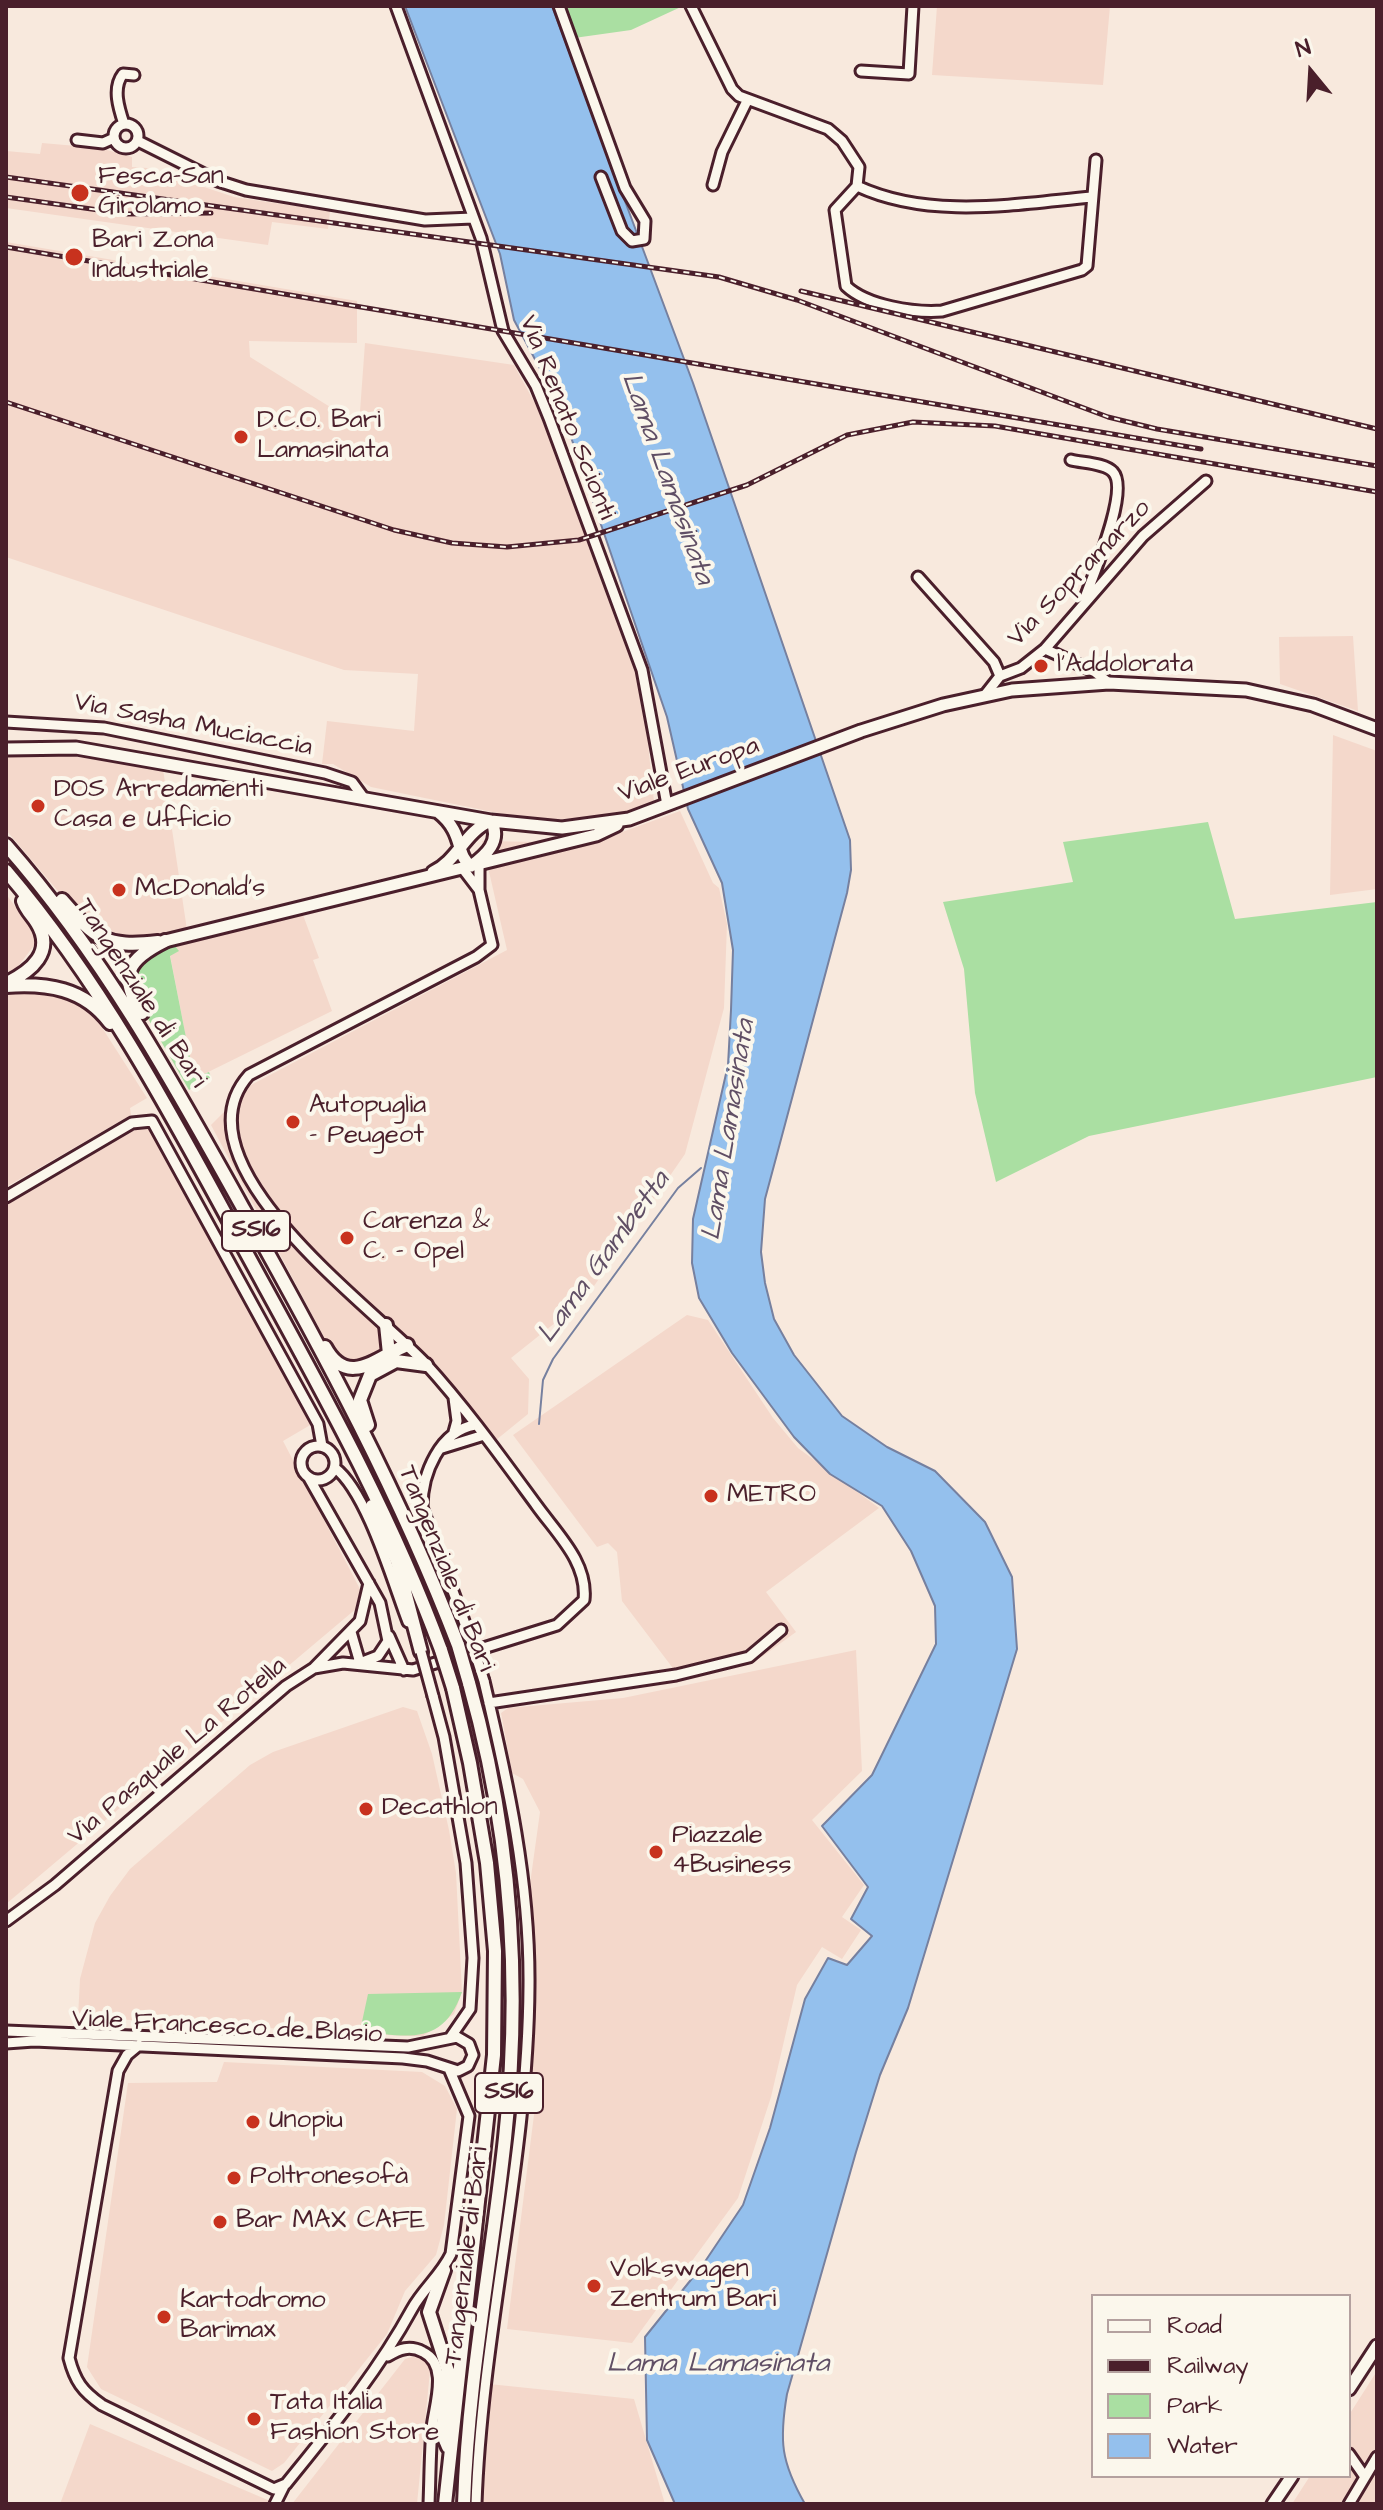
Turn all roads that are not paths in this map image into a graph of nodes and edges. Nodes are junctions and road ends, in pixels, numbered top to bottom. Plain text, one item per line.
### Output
1 (396, 6) edge
2 (559, 6) edge
3 (691, 6) edge
4 (913, 6) edge
5 (861, 71) dead end
6 (134, 75) dead end
7 (747, 101) junction
8 (124, 124) junction
9 (114, 138) junction
10 (77, 140) dead end
11 (138, 141) junction
12 (1096, 160) dead end
13 (601, 177) dead end
14 (713, 185) dead end
15 (857, 186) junction
16 (1092, 197) junction
17 (473, 218) junction
18 (1071, 460) dead end
19 (1206, 481) dead end
20 (918, 577) dead end
21 (1083, 605) junction
22 (1045, 649) junction
23 (1000, 676) junction
24 (1109, 683) junction
25 (985, 695) junction
26 (6, 722) edge
27 (1377, 729) edge
28 (6, 749) edge
29 (363, 797) junction
30 (671, 803) junction
31 (437, 811) junction
32 (629, 819) junction
33 (491, 821) junction
34 (6, 845) edge
35 (461, 846) junction
36 (471, 867) junction
37 (6, 871) edge
38 (30, 871) junction
39 (428, 874) junction
40 (19, 886) junction
41 (479, 890) junction
42 (165, 941) junction
43 (6, 985) edge
44 (140, 1059) junction
45 (198, 1127) junction
46 (6, 1197) edge
47 (288, 1289) junction
48 (386, 1325) junction
49 (407, 1345) junction
50 (393, 1357) junction
51 (426, 1365) junction
52 (454, 1398) junction
53 (475, 1425) junction
54 (454, 1432) junction
55 (484, 1435) junction
56 (322, 1446) junction
57 (442, 1448) junction
58 (376, 1458) junction
59 (335, 1468) junction
60 (309, 1478) junction
61 (325, 1479) junction
62 (368, 1479) junction
63 (322, 1498) junction
64 (369, 1583) junction
65 (387, 1627) junction
66 (781, 1630) dead end
67 (351, 1632) junction
68 (421, 1652) junction
69 (360, 1663) junction
70 (314, 1668) junction
71 (404, 1670) junction
72 (489, 1703) junction
73 (6, 1921) edge
74 (6, 2031) edge
75 (34, 2036) junction
76 (82, 2038) junction
77 (446, 2040) junction
78 (6, 2043) edge
79 (139, 2045) junction
80 (447, 2069) junction
81 (444, 2270) junction
82 (1377, 2346) edge
83 (385, 2358) junction
84 (1351, 2386) edge
85 (449, 2449) junction
86 (1351, 2457) edge
87 (1377, 2457) edge
88 (1365, 2477) junction
89 (1291, 2478) edge
90 (286, 2484) junction
91 (268, 2487) junction
92 (272, 2504) edge
93 (429, 2504) edge
94 (445, 2504) edge
95 (464, 2504) edge
96 (476, 2504) edge
97 (1273, 2504) edge
98 (1349, 2504) edge

1 - 17 street, Via Renato Scionti
2 - 13 street
3 - 7 street
4 - 5 street
6 - 8 street
7 - 14 street
7 - 15 street
8 - 9 street
8 - 11 street
9 - 10 street
9 - 11 street
11 - 17 street
12 - 16 street
15 - 16 street
15 - 16 street
17 - 30 street, Via Renato Scionti
18 - 21 street
19 - 21 street, Via Sopramarzo
20 - 23 street
21 - 22 street, Via Sopramarzo
22 - 23 street, Via Sopramarzo
22 - 24 street
23 - 25 street, Via Sopramarzo
24 - 25 main road, Viale Europa
24 - 27 main road, Viale Europa
25 - 30 main road, Viale Europa
26 - 29 street, Via Sasha Muciaccia
28 - 29 main road, Viale Europa
29 - 31 main road, Viale Europa
30 - 32 main road, Viale Europa
31 - 33 main road, Viale Europa
31 - 35 main road
32 - 33 main road, Viale Europa
32 - 36 main road
33 - 35 main road
33 - 36 main road
34 - 38 highway, Tangenziale di Bari / SS16
35 - 36 main road
35 - 39 main road
36 - 39 main road
36 - 41 street
36 - 41 street
37 - 40 highway, Tangenziale di Bari / SS16
38 - 42 highway
38 - 45 highway, Tangenziale di Bari / SS16
39 - 42 main road
40 - 43 highway
40 - 44 highway, Tangenziale di Bari / SS16
41 - 48 street, Via Pasquale La Rotella
42 - 45 highway
43 - 44 highway
44 - 62 highway, Tangenziale di Bari / SS16
45 - 47 highway, Tangenziale di Bari / SS16
46 - 56 street
47 - 50 highway
47 - 58 highway, Tangenziale di Bari / SS16
48 - 49 street, Via Pasquale La Rotella
48 - 50 highway
49 - 50 highway
49 - 51 street, Via Pasquale La Rotella
50 - 51 highway
50 - 58 highway
51 - 52 street, Via Pasquale La Rotella
52 - 53 street, Via Pasquale La Rotella
52 - 54 street
53 - 54 street
53 - 55 street, Via Pasquale La Rotella
54 - 57 street
55 - 57 street
55 - 71 street, Via Pasquale La Rotella
56 - 59 street
56 - 60 street
57 - 72 street, bridge
58 - 95 highway, Tangenziale di Bari / SS16, bridge
59 - 61 street
59 - 68 street
60 - 61 street
60 - 63 street
61 - 63 street
62 - 68 highway
62 - 85 highway, Tangenziale di Bari / SS16, bridge
63 - 64 street
64 - 65 street
64 - 67 street
65 - 69 street
65 - 71 street
66 - 72 street
67 - 69 street
67 - 70 street
68 - 77 street, bridge
69 - 70 street, Via Pasquale La Rotella
69 - 71 street, Via Pasquale La Rotella
70 - 73 street, Via Pasquale La Rotella
72 - 96 street
74 - 75 street, Viale Francesco de Blasio
75 - 76 street, Viale Francesco de Blasio
75 - 78 street, Viale Francesco de Blasio
76 - 77 street, Viale Francesco de Blasio
76 - 79 street, Viale Francesco de Blasio
77 - 80 street
77 - 80 street
79 - 80 street, Viale Francesco de Blasio
79 - 91 street
80 - 81 street
81 - 83 street
81 - 85 highway
82 - 84 main road
83 - 90 street
83 - 93 street
85 - 94 highway, Tangenziale di Bari / SS16
86 - 88 street
87 - 88 street
88 - 98 street
89 - 97 main road
90 - 91 street
90 - 92 street
91 - 92 street

